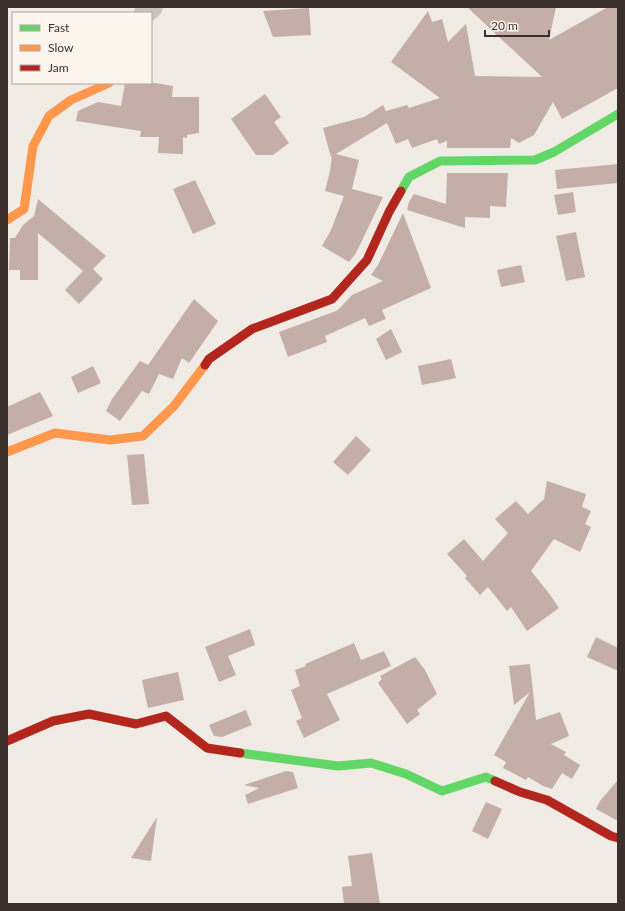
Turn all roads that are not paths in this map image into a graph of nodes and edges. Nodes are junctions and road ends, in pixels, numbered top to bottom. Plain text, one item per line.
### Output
1 (107, 84) edge
2 (618, 114) edge
3 (7, 220) edge
4 (7, 452) edge
5 (7, 741) edge
6 (618, 838) edge

1 - 3 street
2 - 4 street
5 - 6 street

